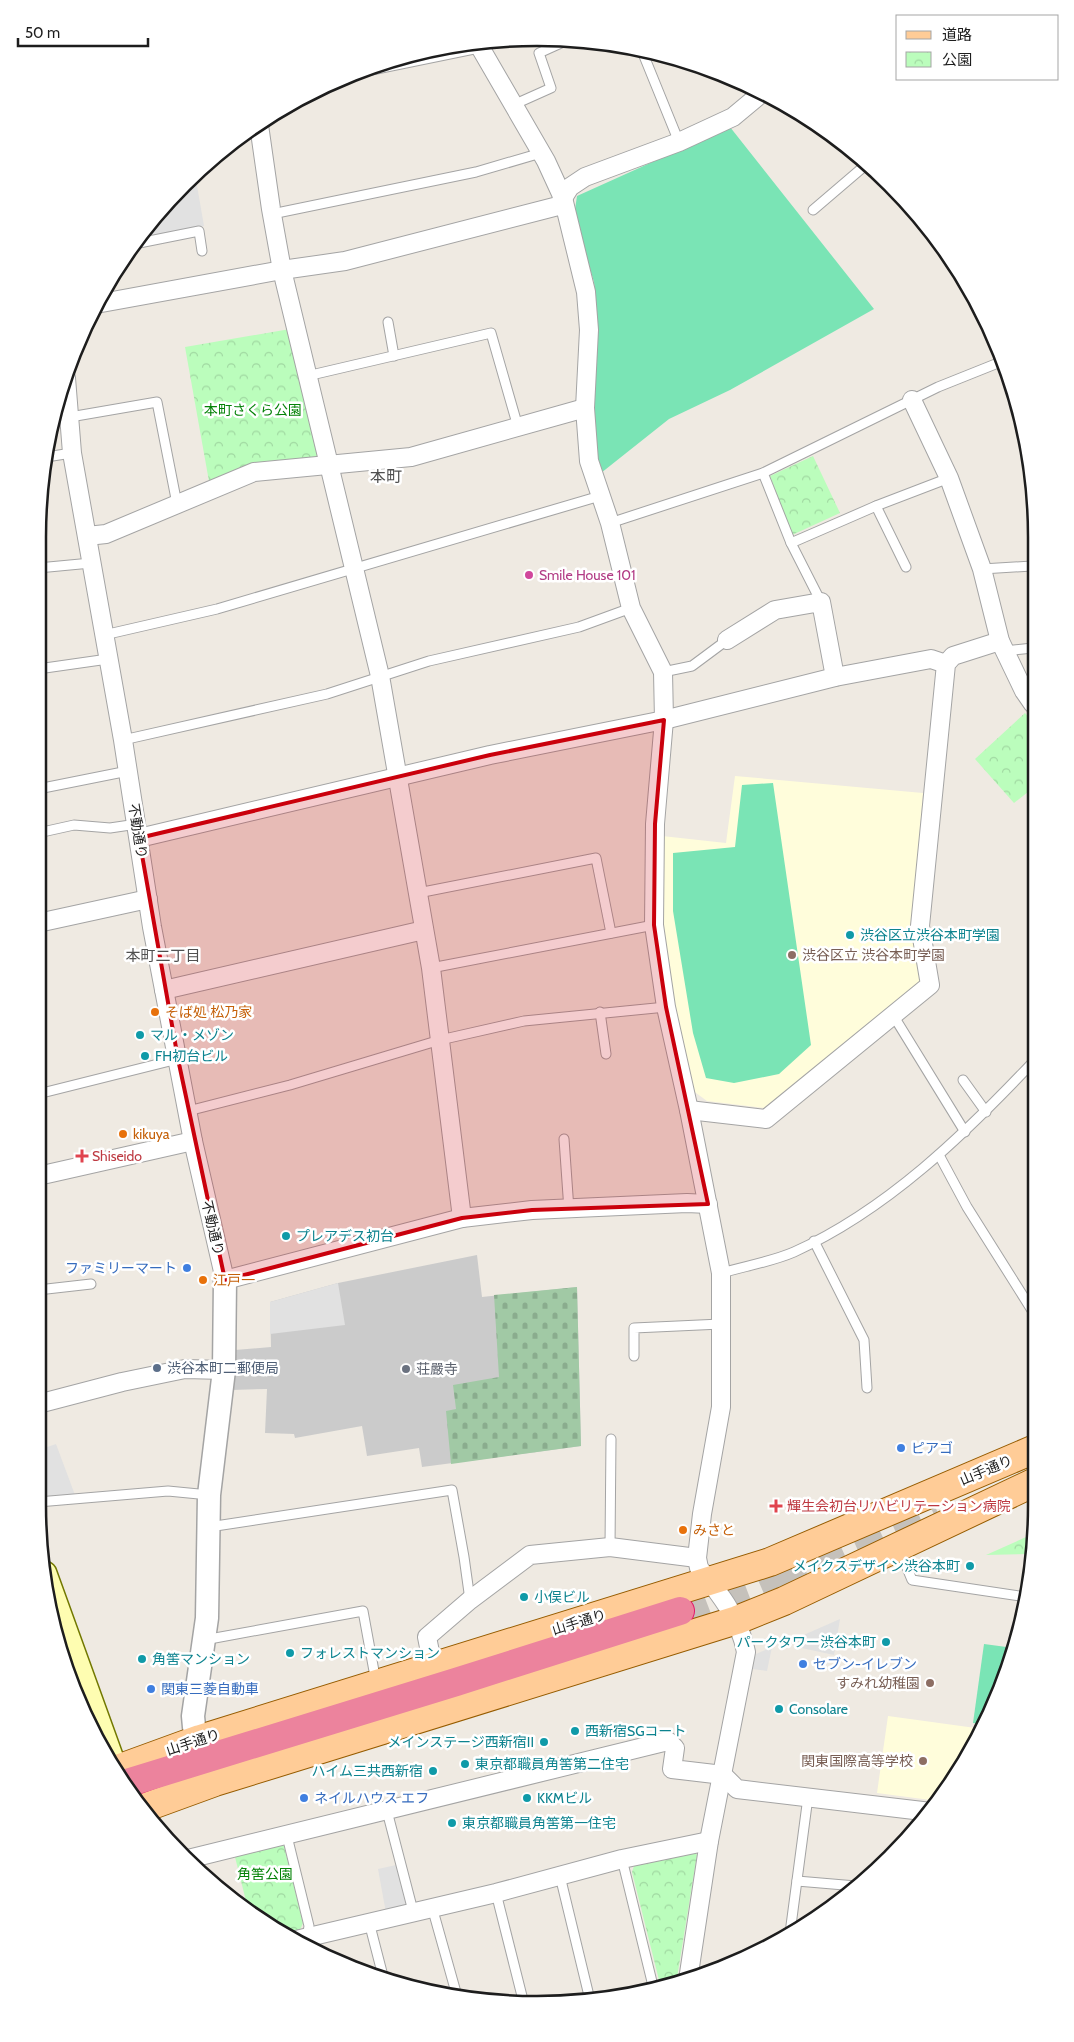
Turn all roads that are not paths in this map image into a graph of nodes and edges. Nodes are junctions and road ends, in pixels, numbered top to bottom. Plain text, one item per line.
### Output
1 (553, 47) edge
2 (480, 49) edge
3 (646, 59) edge
4 (756, 98) edge
5 (513, 106) junction
6 (260, 132) edge
7 (679, 142) junction
8 (541, 153) junction
9 (862, 169) edge
10 (564, 198) junction
11 (813, 210) dead end
12 (272, 214) junction
13 (145, 242) edge
14 (202, 251) dead end
15 (282, 270) junction
16 (107, 302) edge
17 (388, 322) dead end
18 (394, 356) junction
19 (996, 364) edge
20 (306, 376) junction
21 (68, 394) edge
22 (912, 400) junction
23 (585, 408) junction
24 (70, 417) junction
25 (518, 427) junction
26 (72, 453) junction
27 (53, 456) edge
28 (328, 466) junction
29 (763, 473) junction
30 (949, 478) junction
31 (600, 496) junction
32 (177, 504) junction
33 (876, 506) junction
34 (610, 523) junction
35 (87, 536) junction
36 (791, 543) junction
37 (91, 563) junction
38 (1028, 566) edge
39 (46, 567) edge
40 (906, 567) dead end
41 (355, 569) junction
42 (982, 569) junction
43 (820, 602) junction
44 (631, 608) junction
45 (104, 636) junction
46 (727, 640) joint
47 (1003, 646) junction
48 (1028, 648) edge
49 (108, 659) junction
50 (946, 664) junction
51 (46, 668) edge
52 (663, 672) junction
53 (380, 676) junction
54 (835, 677) junction
55 (1028, 697) edge
56 (664, 720) junction
57 (123, 740) junction
58 (128, 772) junction
59 (397, 777) junction
60 (46, 787) edge
61 (46, 830) edge
62 (138, 831) junction
63 (418, 893) junction
64 (148, 899) junction
65 (46, 921) edge
66 (654, 925) junction
67 (424, 930) junction
68 (611, 933) junction
69 (432, 968) junction
70 (164, 990) junction
71 (666, 1007) junction
72 (600, 1012) junction
73 (893, 1015) junction
74 (440, 1040) junction
75 (606, 1054) dead end
76 (178, 1058) junction
77 (1028, 1067) edge
78 (963, 1080) dead end
79 (46, 1092) edge
80 (689, 1110) junction
81 (188, 1111) junction
82 (986, 1112) junction
83 (965, 1132) junction
84 (564, 1139) dead end
85 (193, 1141) junction
86 (939, 1156) junction
87 (46, 1174) edge
88 (708, 1204) junction
89 (569, 1210) junction
90 (462, 1218) junction
91 (814, 1241) junction
92 (721, 1272) junction
93 (225, 1280) junction
94 (91, 1284) dead end
95 (46, 1289) edge
96 (1028, 1304) edge
97 (721, 1324) junction
98 (634, 1356) dead end
99 (224, 1370) junction
100 (866, 1388) dead end
101 (46, 1402) edge
102 (611, 1439) dead end
103 (1028, 1452) edge
104 (1028, 1485) edge
105 (209, 1495) junction
106 (46, 1501) edge
107 (209, 1527) junction
108 (610, 1547) junction
109 (898, 1547) junction
110 (696, 1558) junction
111 (710, 1582) junction
112 (1019, 1596) edge
113 (470, 1600) junction
114 (59, 1615) edge
115 (737, 1620) junction
116 (204, 1640) junction
117 (432, 1667) junction
118 (377, 1684) junction
119 (103, 1733) edge
120 (200, 1739) junction
121 (125, 1771) edge
122 (125, 1772) edge
123 (723, 1775) junction
124 (139, 1791) edge
125 (808, 1797) junction
126 (150, 1806) edge
127 (387, 1811) junction
128 (921, 1811) edge
129 (287, 1836) junction
130 (709, 1841) junction
131 (195, 1857) edge
132 (622, 1859) junction
133 (560, 1876) junction
134 (797, 1881) junction
135 (847, 1885) edge
136 (496, 1893) junction
137 (432, 1907) junction
138 (413, 1912) junction
139 (369, 1922) junction
140 (791, 1924) edge
141 (305, 1937) edge
142 (309, 1939) edge
143 (382, 1971) edge
144 (689, 1972) edge
145 (652, 1982) edge
146 (455, 1989) edge
147 (588, 1993) edge
148 (524, 1996) edge

1 - 5 lane
2 - 5 street
3 - 7 lane
4 - 7 street
5 - 8 street
6 - 12 street
7 - 10 street
8 - 10 street
8 - 12 lane
9 - 11 lane
10 - 15 street
10 - 23 street
12 - 15 street
13 - 14 lane
15 - 16 street
15 - 20 street
17 - 18 lane
18 - 20 lane
18 - 25 lane
19 - 22 lane
20 - 28 street
21 - 24 street, 不動通り
22 - 29 lane
22 - 30 street
23 - 25 street
23 - 31 street
24 - 26 street, 不動通り
24 - 32 lane
25 - 28 street
26 - 27 lane
26 - 35 street, 不動通り
28 - 32 street
28 - 41 street
29 - 34 lane
29 - 36 lane
30 - 33 lane
30 - 42 street
31 - 34 street
31 - 41 lane
32 - 35 street
33 - 36 lane
33 - 40 lane
34 - 44 street
35 - 37 street, 不動通り
36 - 43 lane
37 - 39 lane
37 - 45 street, 不動通り
38 - 42 lane
41 - 45 lane
41 - 53 street
42 - 47 street
43 - 46 street
43 - 54 street
44 - 52 street
44 - 53 lane
45 - 49 street, 不動通り
46 - 52 lane
47 - 48 lane
47 - 50 street
47 - 55 street
49 - 51 lane
49 - 57 street, 不動通り
50 - 54 street
50 - 73 street
52 - 56 street
53 - 57 lane
53 - 59 street
54 - 56 street
56 - 59 street
56 - 66 street
57 - 58 street, 不動通り
58 - 60 lane
58 - 62 street, 不動通り
59 - 62 street
59 - 63 street
61 - 62 lane
62 - 64 street, 不動通り
63 - 67 street
63 - 68 lane
64 - 65 street
64 - 70 street, 不動通り
66 - 68 lane
66 - 71 street
67 - 69 street
67 - 70 street
68 - 69 lane
69 - 74 street
70 - 76 street, 不動通り
71 - 72 lane
71 - 80 street
72 - 74 lane
72 - 75 lane
73 - 80 street
73 - 83 lane
74 - 81 lane
74 - 90 street
76 - 79 lane
76 - 81 street, 不動通り
77 - 82 lane
78 - 82 lane
80 - 88 street
81 - 85 street, 不動通り
82 - 83 lane
83 - 86 lane
84 - 89 lane
85 - 87 street
85 - 93 street, 不動通り
86 - 91 lane
86 - 96 lane
88 - 89 street
88 - 92 street
89 - 90 street
90 - 93 street
91 - 92 lane
91 - 100 lane
92 - 97 street
93 - 99 street
94 - 95 lane
97 - 98 lane
97 - 110 street
99 - 101 street
99 - 105 street
102 - 108 lane
103 - 111 main road, 山手通り
104 - 109 main road
105 - 106 lane
105 - 107 street
107 - 113 lane
107 - 116 street
108 - 110 street
108 - 113 street
109 - 112 lane
109 - 115 main road
110 - 111 street
111 - 115 street
111 - 117 main road, 山手通り
113 - 117 street
114 - 119 main road
115 - 123 street
115 - 126 main road
116 - 118 lane
116 - 120 street
117 - 118 main road, 山手通り
118 - 120 main road, 山手通り
120 - 121 main road, 山手通り
122 - 124 highway
123 - 125 street
123 - 127 street
123 - 130 street
125 - 128 street
125 - 134 lane
127 - 129 street
127 - 138 lane
129 - 131 street
129 - 141 lane
130 - 132 street
130 - 144 street
132 - 133 street
132 - 145 lane
133 - 136 street
133 - 147 lane
134 - 135 lane
134 - 140 lane
136 - 137 street
136 - 148 lane
137 - 138 street
137 - 146 lane
138 - 139 street
139 - 142 street
139 - 143 lane

